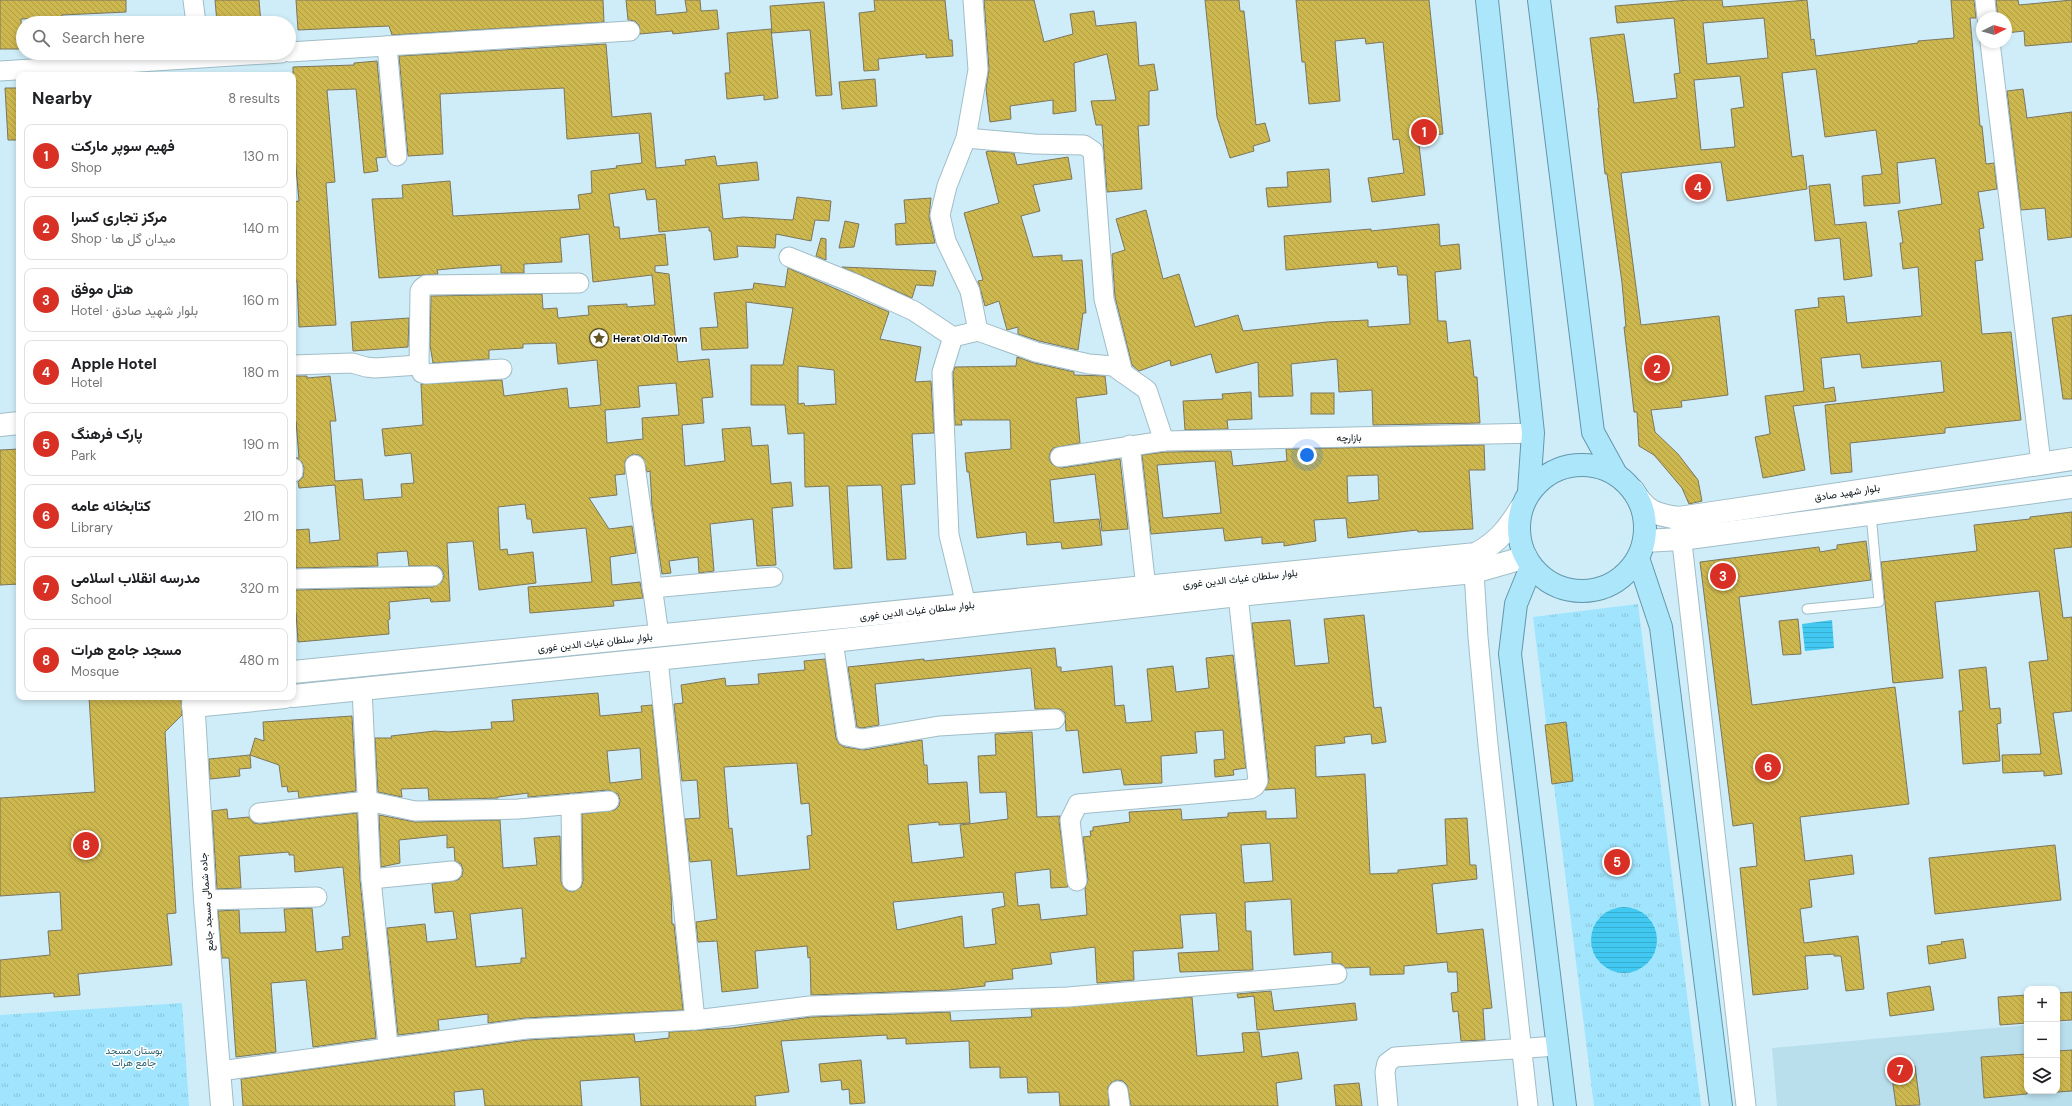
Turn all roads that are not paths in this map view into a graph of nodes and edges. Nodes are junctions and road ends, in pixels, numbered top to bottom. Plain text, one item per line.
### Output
1 (193, 0) edge
2 (973, 0) edge
3 (1487, 0) edge
4 (1539, 0) edge
5 (1985, 0) edge
6 (1986, 12) edge
7 (195, 16) edge
8 (630, 31) dead end
9 (387, 46) junction
10 (1991, 48) edge
11 (296, 52) edge
12 (147, 60) edge
13 (0, 71) edge
14 (966, 138) junction
15 (396, 156) dead end
16 (789, 257) dead end
17 (579, 283) dead end
18 (978, 331) junction
19 (953, 337) junction
20 (296, 365) edge
21 (419, 366) junction
22 (502, 369) dead end
23 (1123, 373) junction
24 (1533, 433) junction
25 (1164, 441) junction
26 (1130, 445) junction
27 (1060, 457) dead end
28 (2072, 459) edge
29 (2041, 463) junction
30 (635, 465) dead end
31 (1616, 474) junction
32 (2072, 487) edge
33 (1633, 490) junction
34 (1525, 499) junction
35 (1871, 514) junction
36 (1680, 528) junction
37 (1641, 550) junction
38 (1529, 562) junction
39 (1475, 563) junction
40 (433, 576) dead end
41 (773, 577) dead end
42 (296, 579) edge
43 (652, 588) junction
44 (1146, 588) junction
45 (1238, 595) junction
46 (966, 605) junction
47 (1807, 609) dead end
48 (659, 635) junction
49 (834, 641) junction
50 (658, 659) junction
51 (296, 672) edge
52 (362, 689) junction
53 (296, 696) edge
54 (230, 700) edge
55 (193, 702) edge
56 (1055, 719) dead end
57 (368, 800) junction
58 (609, 801) dead end
59 (571, 804) junction
60 (259, 813) dead end
61 (452, 871) dead end
62 (371, 879) junction
63 (572, 881) dead end
64 (1077, 881) dead end
65 (317, 897) dead end
66 (205, 900) junction
67 (1337, 974) dead end
68 (695, 1020) junction
69 (388, 1046) junction
70 (1557, 1046) junction
71 (1522, 1049) junction
72 (220, 1071) junction
73 (222, 1106) edge
74 (1388, 1106) edge
75 (1528, 1106) edge
76 (1565, 1106) edge
77 (1721, 1106) edge
78 (1746, 1106) edge

1 - 7 street
2 - 14 street
3 - 24 highway
4 - 31 highway
5 - 6 street
8 - 9 street
9 - 11 street
9 - 15 street
10 - 29 street
12 - 13 street
14 - 18 street
14 - 23 street
16 - 19 street
17 - 21 street
18 - 19 street
18 - 23 street
19 - 46 street
20 - 21 street
21 - 22 street
23 - 25 street
24 - 25 street, بازارچه
24 - 34 highway
25 - 26 street, بازارچه
26 - 27 street, بازارچه
26 - 44 street
28 - 29 street, بلوار شهید صادق
29 - 36 street, بلوار شهید صادق
30 - 43 street
31 - 33 highway
31 - 34 highway
32 - 35 street, بلوار شهید صادق
33 - 36 street, بلوار شهید صادق
33 - 37 highway
34 - 38 highway
34 - 39 street, بلوار سلطان غیاث الدین غوری
35 - 36 street, بلوار شهید صادق
35 - 47 lane
36 - 37 street, بلوار شهید صادق
36 - 78 street
37 - 38 highway
37 - 77 highway
38 - 39 street
38 - 70 highway
39 - 44 street, بلوار سلطان غیاث الدین غوری
39 - 45 street
39 - 71 street
40 - 42 street
41 - 43 street
43 - 48 street
44 - 46 street, بلوار سلطان غیاث الدین غوری
45 - 49 street
45 - 64 street
46 - 48 street, بلوار سلطان غیاث الدین غوری
48 - 51 street, بلوار سلطان غیاث الدین غوری
49 - 50 street
49 - 56 street
50 - 52 street
50 - 68 street
52 - 53 street
52 - 57 street
54 - 55 street
55 - 66 street, جاده شمالی مسجد جامع
57 - 59 street
57 - 60 street
57 - 62 street
58 - 59 street
59 - 63 street
61 - 62 street
62 - 69 street
65 - 66 street
66 - 72 street, جاده شمالی مسجد جامع
67 - 68 street
68 - 69 street
69 - 72 street
70 - 71 street
70 - 76 highway
71 - 74 street
71 - 75 street
72 - 73 street, جاده شمالی مسجد جامع

